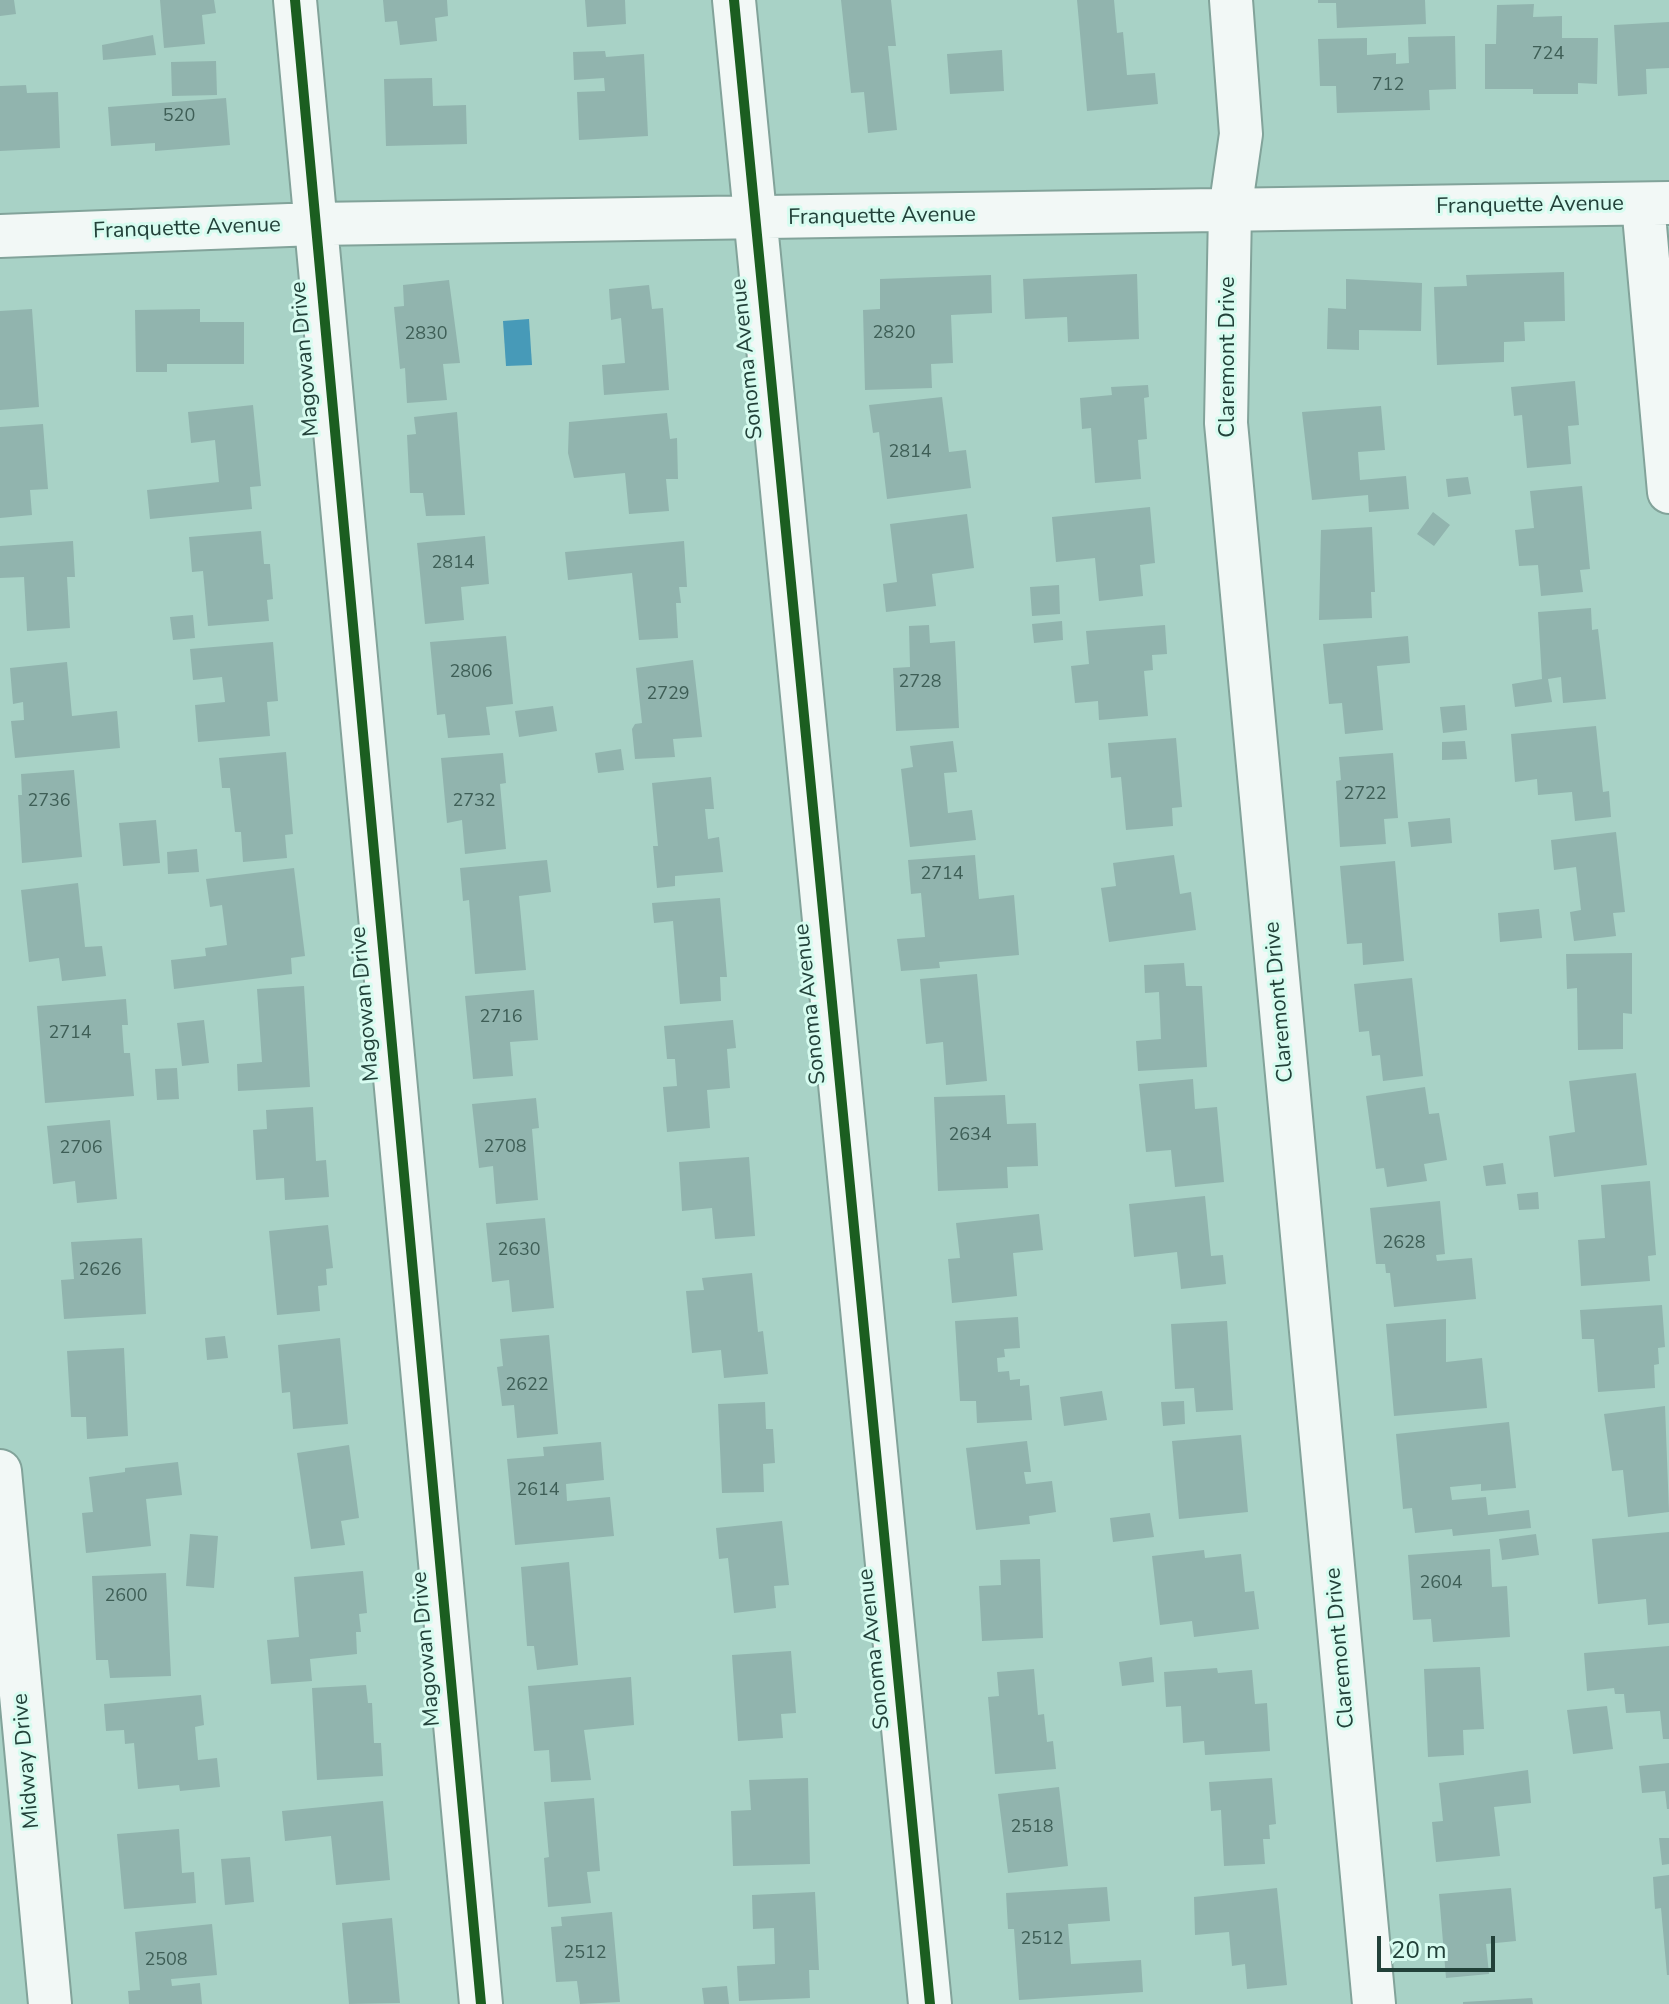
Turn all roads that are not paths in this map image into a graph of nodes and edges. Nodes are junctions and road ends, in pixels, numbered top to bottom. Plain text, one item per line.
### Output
1 (295, 0) edge
2 (734, 0) edge
3 (1231, 0) edge
4 (1656, 204) edge
5 (1230, 211) junction
6 (754, 220) junction
7 (315, 224) junction
8 (0, 236) edge
9 (1669, 492) edge
10 (0, 1471) edge
11 (50, 2004) edge
12 (481, 2004) edge
13 (930, 2004) edge
14 (1374, 2004) edge

1 - 7 street, Magowan Drive
2 - 6 street, Sonoma Avenue
3 - 5 street, Claremont Drive
4 - 5 street, Franquette Avenue
4 - 9 street
5 - 6 street, Franquette Avenue
5 - 14 street, Claremont Drive
6 - 7 street, Franquette Avenue
6 - 13 street, Sonoma Avenue
7 - 8 street, Franquette Avenue
7 - 12 street, Magowan Drive
10 - 11 street, Midway Drive

